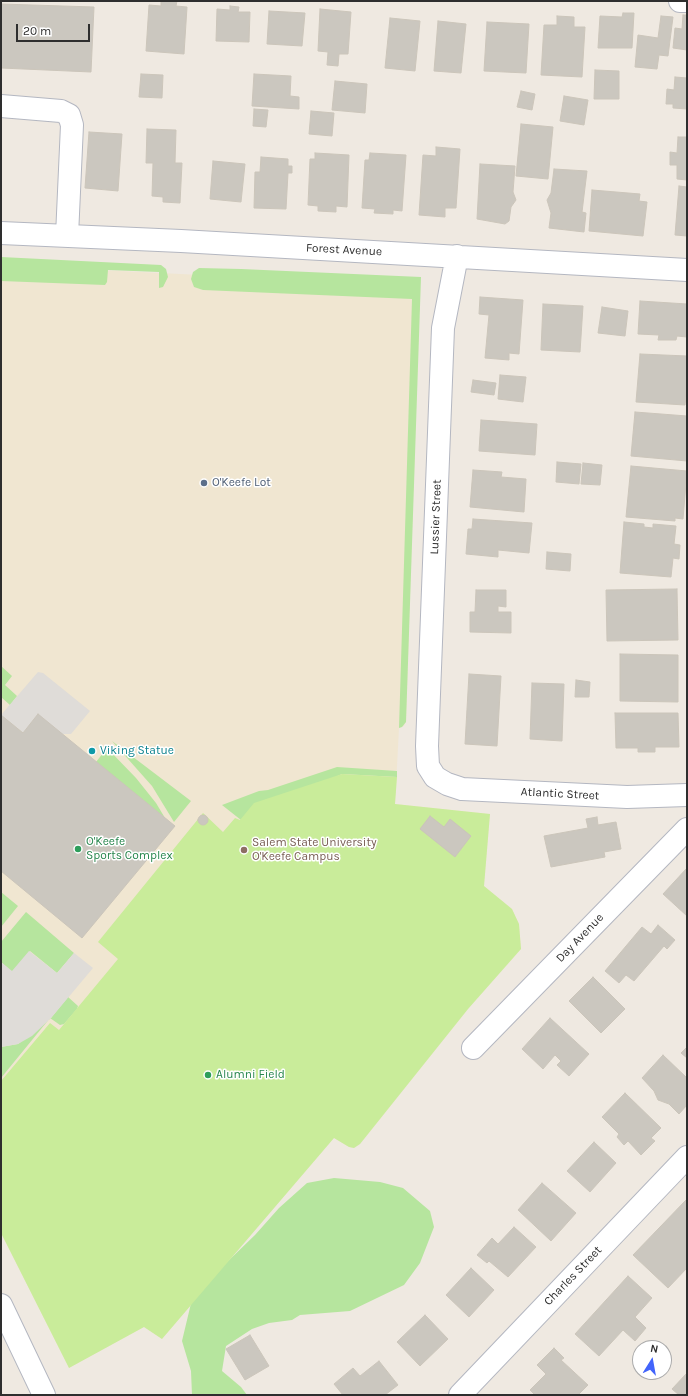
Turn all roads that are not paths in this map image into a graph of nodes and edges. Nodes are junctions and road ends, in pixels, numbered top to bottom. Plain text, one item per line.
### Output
1 (680, 1) edge
2 (687, 1) edge
3 (1, 106) edge
4 (1, 233) edge
5 (67, 236) junction
6 (457, 256) junction
7 (687, 270) edge
8 (435, 777) joint
9 (687, 795) edge
10 (687, 828) edge
11 (473, 1048) dead end
12 (687, 1157) edge
13 (1, 1305) edge
14 (44, 1395) edge
15 (460, 1395) edge

1 - 2 street
3 - 5 street
4 - 5 street, Forest Avenue
5 - 6 street, Forest Avenue
6 - 7 street, Forest Avenue
6 - 8 street, Lussier Street
8 - 9 street, Atlantic Street
10 - 11 street, Day Avenue
12 - 15 street, Charles Street
13 - 14 street

